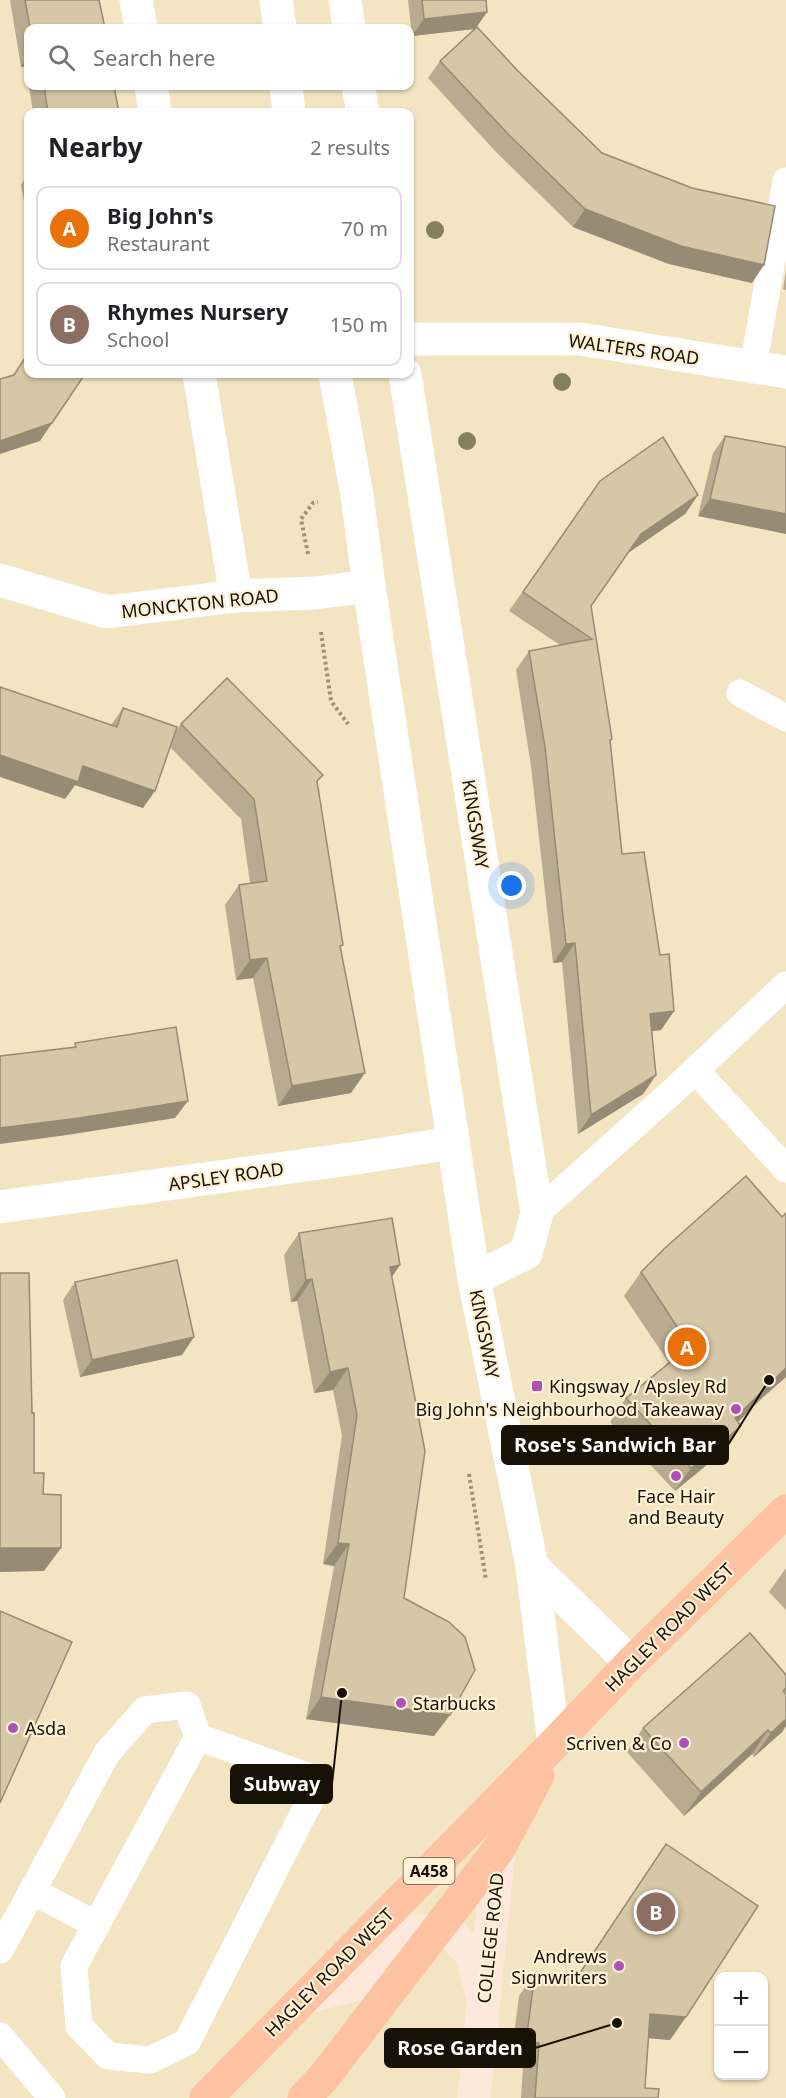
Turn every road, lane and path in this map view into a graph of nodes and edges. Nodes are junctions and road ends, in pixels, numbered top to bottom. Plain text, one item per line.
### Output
1 (136, 0) edge
2 (276, 0) edge
3 (345, 0) edge
4 (140, 24) edge
5 (279, 24) edge
6 (348, 24) edge
7 (152, 90) edge
8 (286, 90) edge
9 (359, 90) edge
10 (154, 108) edge
11 (289, 108) edge
12 (362, 108) edge
13 (786, 181) edge
14 (414, 339) edge
15 (753, 367) junction
16 (786, 372) edge
17 (200, 378) edge
18 (336, 378) edge
19 (406, 378) edge
20 (313, 502) dead end
21 (309, 560) dead end
22 (0, 580) edge
23 (369, 586) junction
24 (236, 596) junction
25 (740, 693) dead end
26 (786, 718) edge
27 (786, 985) edge
28 (695, 1070) junction
29 (452, 1143) junction
30 (786, 1169) edge
31 (0, 1207) edge
32 (537, 1213) junction
33 (474, 1279) junction
34 (786, 1511) edge
35 (532, 1566) junction
36 (631, 1662) junction
37 (198, 1737) junction
38 (554, 1744) junction
39 (499, 1849) junction
40 (32, 1891) junction
41 (97, 1925) junction
42 (437, 1930) junction
43 (0, 1950) edge
44 (303, 1998) junction
45 (484, 2000) junction
46 (0, 2036) edge
47 (52, 2098) edge
48 (206, 2098) edge
49 (304, 2098) edge
50 (474, 2098) edge

1 - 4 street
2 - 5 street
3 - 6 street
7 - 10 street
8 - 11 street
9 - 12 street
13 - 15 lane
14 - 15 street, WALTERS ROAD
15 - 16 street, WALTERS ROAD
17 - 24 street
18 - 23 street, KINGSWAY
19 - 32 street, KINGSWAY
20 - 21 path
22 - 24 street, MONCKTON ROAD
23 - 24 street, MONCKTON ROAD
23 - 29 street, KINGSWAY
25 - 26 lane
27 - 28 lane
28 - 30 lane
28 - 32 lane
29 - 31 street, APSLEY ROAD
29 - 33 street, KINGSWAY
32 - 33 street, KINGSWAY
33 - 35 street, KINGSWAY
34 - 36 highway, HAGLEY ROAD WEST / A458
35 - 36 street
35 - 38 street, KINGSWAY
36 - 38 highway, HAGLEY ROAD WEST / A458
37 - 40 lane
37 - 41 lane
37 - 41 lane
38 - 39 highway, HAGLEY ROAD WEST / A458
38 - 44 highway, HAGLEY ROAD WEST / A458
39 - 42 highway, HAGLEY ROAD WEST / A458
39 - 45 main road, COLLEGE ROAD
40 - 41 lane
40 - 43 lane
42 - 44 main road
42 - 45 main road
42 - 49 highway, HAGLEY ROAD WEST / A458
44 - 48 highway, HAGLEY ROAD WEST / A458
45 - 50 main road, COLLEGE ROAD
46 - 47 lane

